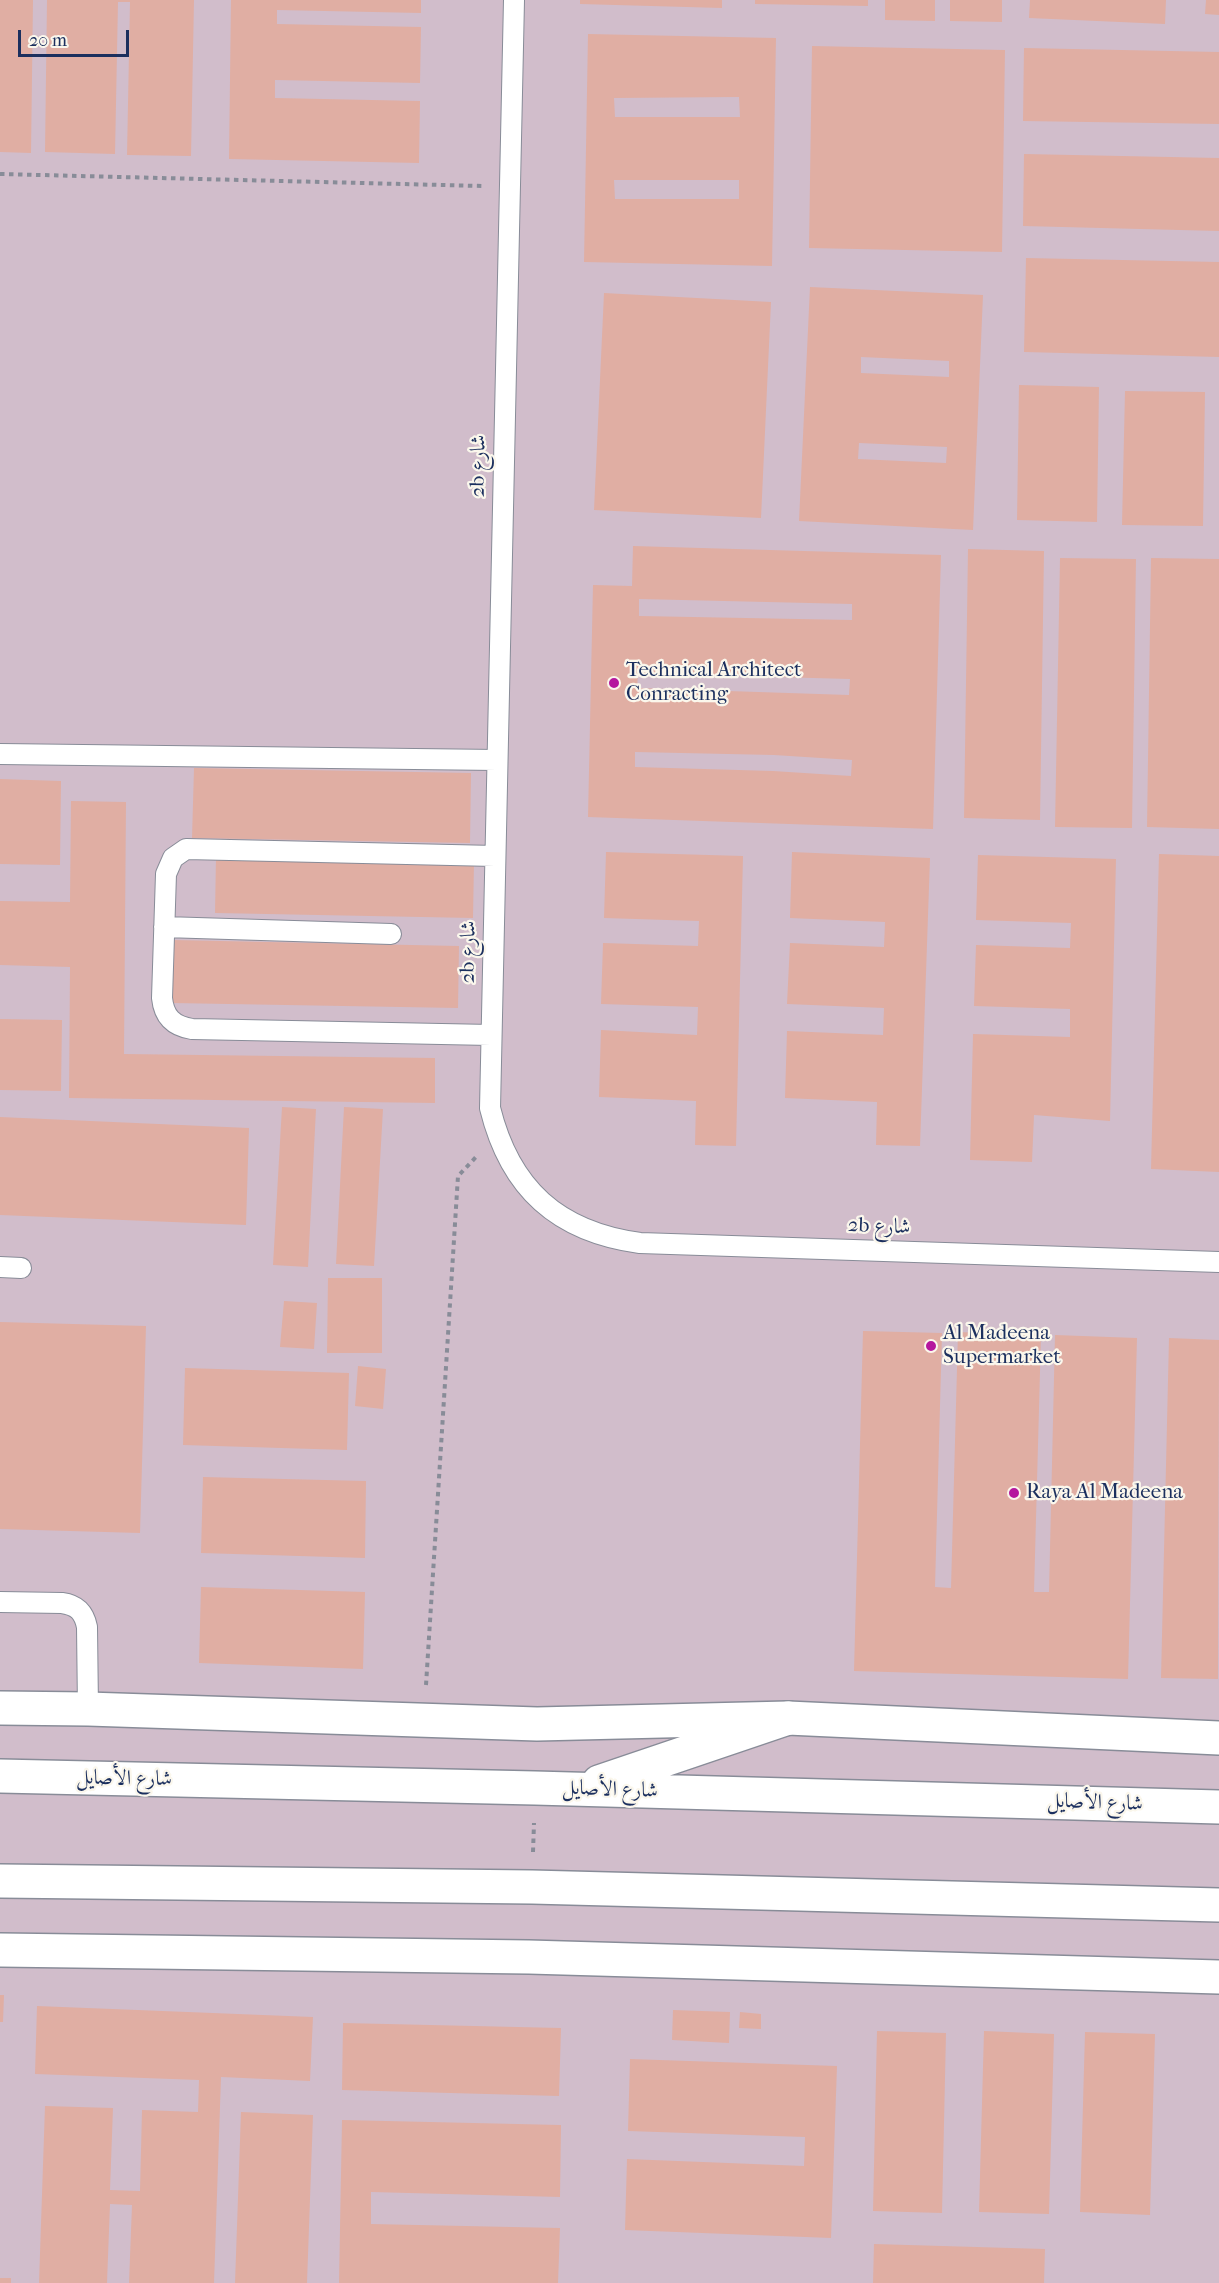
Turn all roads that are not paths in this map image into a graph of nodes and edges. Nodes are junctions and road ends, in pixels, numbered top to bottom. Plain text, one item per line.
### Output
1 (514, 0) edge
2 (0, 754) edge
3 (497, 760) junction
4 (495, 856) junction
5 (164, 927) junction
6 (391, 934) dead end
7 (491, 1035) junction
8 (1219, 1262) edge
9 (0, 1267) edge
10 (21, 1268) dead end
11 (0, 1602) edge
12 (0, 1708) edge
13 (88, 1709) junction
14 (788, 1718) junction
15 (1219, 1738) edge
16 (0, 1776) edge
17 (580, 1789) junction
18 (1219, 1807) edge
19 (0, 1881) edge
20 (1219, 1905) edge
21 (0, 1950) edge
22 (1219, 1977) edge

1 - 3 lane, 2b شارع
2 - 3 lane
3 - 4 lane, 2b شارع
4 - 5 lane
4 - 7 lane, 2b شارع
5 - 6 lane
5 - 7 lane
7 - 8 lane, 2b شارع
9 - 10 lane
11 - 13 lane
12 - 13 main road
13 - 14 main road
14 - 15 main road
14 - 17 main road
16 - 17 main road, شارع الأصايل
17 - 18 main road, شارع الأصايل
19 - 20 main road
21 - 22 main road

